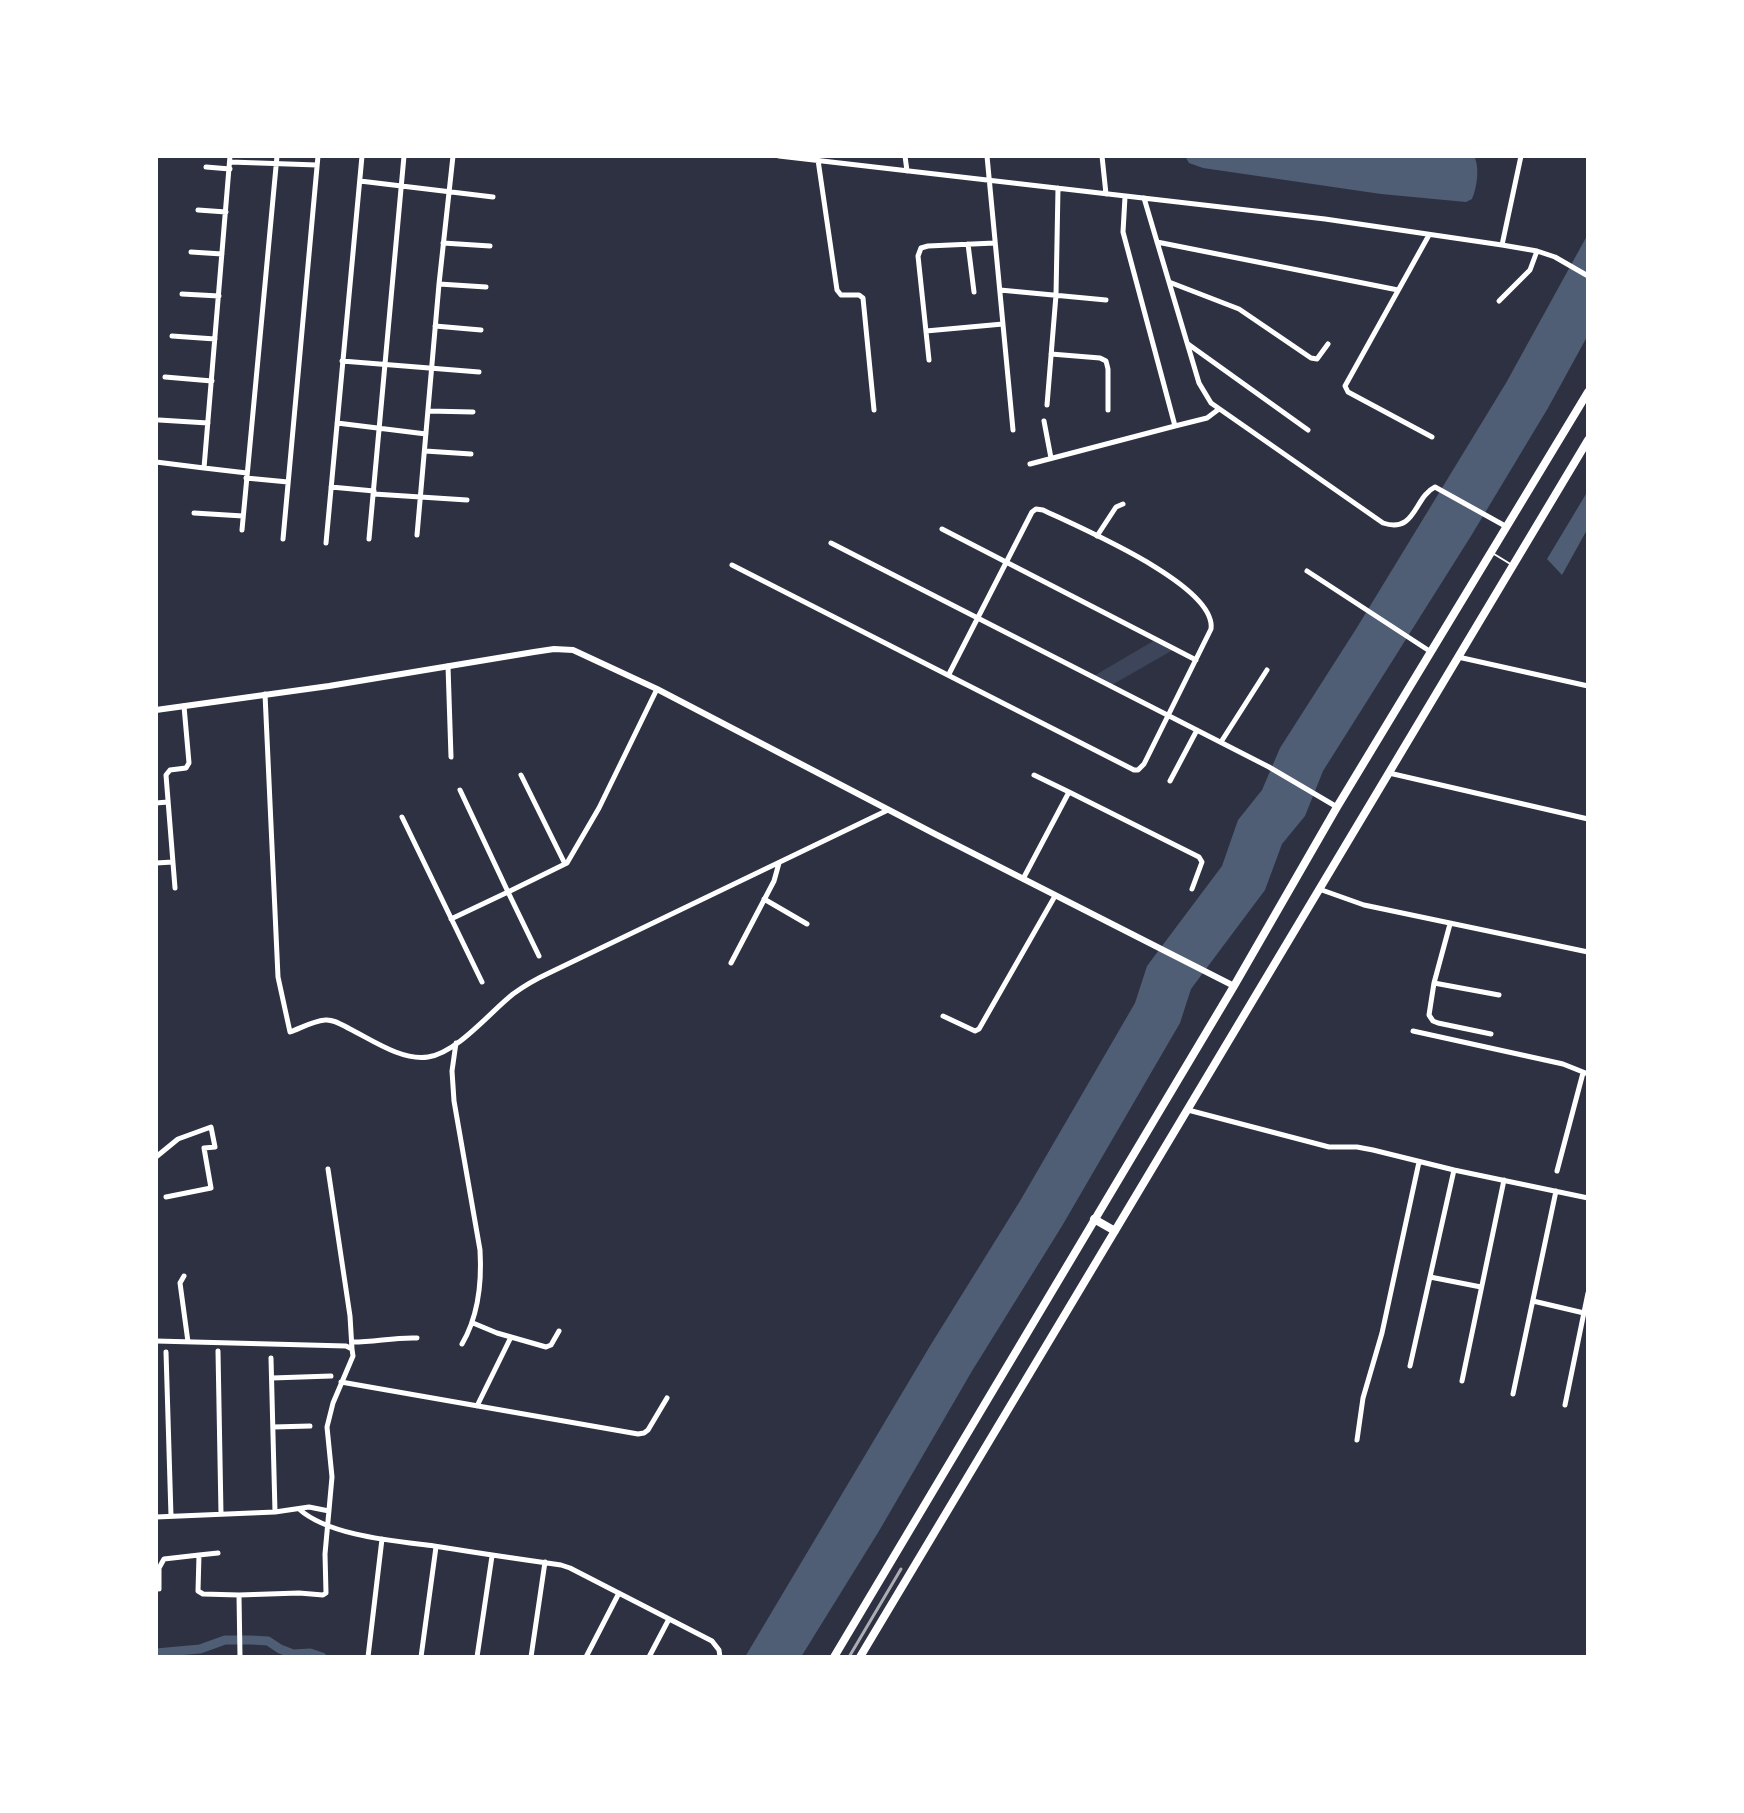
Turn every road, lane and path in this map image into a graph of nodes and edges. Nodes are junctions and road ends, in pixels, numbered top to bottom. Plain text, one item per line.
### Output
1 (318, 156) edge
2 (362, 156) edge
3 (404, 156) edge
4 (453, 156) edge
5 (781, 156) edge
6 (849, 156) edge
7 (905, 156) edge
8 (987, 156) edge
9 (1102, 156) edge
10 (1521, 156) edge
11 (276, 159) edge
12 (818, 160) junction
13 (230, 162) edge
14 (850, 164) junction
15 (317, 165) junction
16 (206, 167) dead end
17 (907, 171) junction
18 (989, 180) junction
19 (360, 181) junction
20 (401, 186) junction
21 (1058, 188) junction
22 (449, 193) junction
23 (1106, 194) junction
24 (493, 197) dead end
25 (1125, 197) junction
26 (1144, 198) junction
27 (198, 210) dead end
28 (226, 212) junction
29 (1429, 235) junction
30 (1157, 242) junction
31 (443, 243) junction
32 (995, 243) junction
33 (968, 244) junction
34 (1502, 244) junction
35 (489, 246) dead end
36 (1537, 251) junction
37 (190, 252) dead end
38 (222, 254) junction
39 (1588, 276) edge
40 (1169, 282) junction
41 (439, 284) junction
42 (486, 287) dead end
43 (1000, 290) junction
44 (1398, 290) junction
45 (974, 292) dead end
46 (182, 294) dead end
47 (1056, 295) junction
48 (219, 296) junction
49 (1106, 300) dead end
50 (1499, 302) dead end
51 (1003, 324) junction
52 (435, 326) junction
53 (481, 330) dead end
54 (926, 331) junction
55 (172, 336) dead end
56 (215, 339) junction
57 (1188, 344) junction
58 (1329, 344) dead end
59 (1051, 354) junction
60 (929, 360) dead end
61 (342, 361) junction
62 (386, 364) junction
63 (431, 369) junction
64 (479, 372) dead end
65 (165, 377) dead end
66 (212, 381) junction
67 (1588, 392) edge
68 (1047, 405) dead end
69 (1219, 409) junction
70 (874, 410) dead end
71 (1108, 410) dead end
72 (428, 411) junction
73 (473, 412) dead end
74 (159, 420) dead end
75 (1044, 421) dead end
76 (208, 423) junction
77 (337, 423) junction
78 (1175, 426) junction
79 (380, 428) junction
80 (1012, 430) dead end
81 (1308, 430) dead end
82 (426, 434) junction
83 (1432, 437) dead end
84 (1588, 440) edge
85 (425, 451) junction
86 (471, 454) dead end
87 (1051, 458) junction
88 (156, 462) edge
89 (1030, 464) dead end
90 (204, 468) junction
91 (246, 476) junction
92 (288, 482) junction
93 (331, 487) junction
94 (374, 492) junction
95 (419, 496) junction
96 (467, 500) dead end
97 (1123, 504) dead end
98 (194, 513) dead end
99 (243, 516) junction
100 (1507, 527) junction
101 (942, 529) dead end
102 (242, 530) dead end
103 (417, 535) dead end
104 (1097, 536) junction
105 (283, 539) dead end
106 (369, 539) dead end
107 (326, 543) dead end
108 (831, 543) dead end
109 (1491, 552) junction
110 (1006, 563) junction
111 (732, 565) dead end
112 (1513, 566) junction
113 (1306, 571) dead end
114 (978, 618) junction
115 (1431, 652) junction
116 (1458, 657) junction
117 (1196, 660) junction
118 (448, 666) junction
119 (1267, 670) dead end
120 (949, 674) junction
121 (1588, 686) edge
122 (657, 689) junction
123 (265, 694) junction
124 (184, 706) junction
125 (156, 710) edge
126 (1169, 716) junction
127 (1197, 730) junction
128 (1221, 742) junction
129 (451, 757) dead end
130 (1389, 773) junction
131 (521, 774) dead end
132 (1034, 775) dead end
133 (1170, 781) dead end
134 (460, 790) dead end
135 (1069, 792) junction
136 (168, 802) junction
137 (156, 803) edge
138 (1337, 807) junction
139 (888, 810) junction
140 (402, 817) dead end
141 (1588, 819) edge
142 (173, 862) junction
143 (156, 863) edge
144 (779, 863) junction
145 (565, 864) junction
146 (1023, 879) junction
147 (175, 888) dead end
148 (1192, 889) dead end
149 (1319, 889) junction
150 (508, 892) junction
151 (1055, 896) junction
152 (764, 899) junction
153 (452, 919) junction
154 (807, 924) dead end
155 (1450, 924) junction
156 (1588, 952) edge
157 (539, 956) dead end
158 (731, 963) dead end
159 (482, 982) dead end
160 (1434, 983) junction
161 (1234, 987) junction
162 (1498, 995) dead end
163 (943, 1016) dead end
164 (1413, 1031) dead end
165 (1491, 1034) dead end
166 (456, 1043) junction
167 (1586, 1074) edge
168 (1188, 1110) junction
169 (156, 1157) edge
170 (1419, 1162) junction
171 (328, 1169) dead end
172 (1454, 1170) junction
173 (1557, 1171) dead end
174 (1504, 1180) junction
175 (1556, 1191) junction
176 (166, 1197) dead end
177 (1588, 1198) edge
178 (1094, 1219) junction
179 (1115, 1232) junction
180 (184, 1276) dead end
181 (1430, 1277) junction
182 (1481, 1287) junction
183 (1588, 1293) edge
184 (1533, 1301) junction
185 (1584, 1313) junction
186 (473, 1323) junction
187 (560, 1331) dead end
188 (511, 1337) junction
189 (417, 1338) dead end
190 (156, 1341) edge
191 (188, 1342) junction
192 (353, 1342) junction
193 (462, 1344) dead end
194 (352, 1349) junction
195 (218, 1351) dead end
196 (166, 1352) dead end
197 (271, 1358) dead end
198 (1410, 1366) dead end
199 (331, 1376) dead end
200 (272, 1378) junction
201 (1462, 1381) dead end
202 (343, 1382) junction
203 (1514, 1394) dead end
204 (667, 1398) dead end
205 (1565, 1405) dead end
206 (477, 1406) junction
207 (310, 1426) dead end
208 (273, 1427) junction
209 (1357, 1440) dead end
210 (299, 1509) junction
211 (329, 1511) junction
212 (275, 1512) junction
213 (221, 1514) junction
214 (171, 1516) junction
215 (156, 1517) edge
216 (330, 1525) junction
217 (382, 1539) junction
218 (436, 1547) junction
219 (218, 1553) dead end
220 (199, 1555) junction
221 (492, 1556) junction
222 (545, 1563) junction
223 (159, 1589) dead end
224 (619, 1593) junction
225 (239, 1595) junction
226 (669, 1619) junction
227 (240, 1657) edge
228 (368, 1657) edge
229 (421, 1657) edge
230 (477, 1657) edge
231 (531, 1657) edge
232 (586, 1657) edge
233 (649, 1657) edge
234 (720, 1657) edge
235 (834, 1657) edge
236 (860, 1657) edge

1 - 15 street
2 - 19 street
3 - 20 street
4 - 22 street
5 - 12 street
6 - 14 street
7 - 17 street
8 - 18 street
9 - 23 street
10 - 34 street
11 - 13 street
11 - 15 street
11 - 91 street
12 - 14 street
12 - 70 street
13 - 16 street
13 - 28 street
14 - 17 street
15 - 92 street
17 - 18 street
18 - 21 street
18 - 32 street
19 - 20 street
19 - 61 street
20 - 22 street
20 - 62 street
21 - 23 street
21 - 47 street
22 - 24 street
22 - 31 street
23 - 25 street
25 - 26 street
25 - 78 street
26 - 29 street
26 - 30 street
27 - 28 street
28 - 38 street
29 - 34 street
29 - 44 street
30 - 40 street
30 - 44 street
31 - 35 street
31 - 41 street
32 - 33 street
32 - 43 street
33 - 45 street
33 - 54 street
34 - 36 street
36 - 39 street
36 - 50 street
37 - 38 street
38 - 48 street
40 - 57 street
40 - 58 street
41 - 42 street
41 - 52 street
43 - 47 street
43 - 51 street
44 - 83 street
46 - 48 street
47 - 49 street
47 - 59 street
48 - 56 street
51 - 54 street
51 - 80 street
52 - 53 street
52 - 63 street
54 - 60 street
55 - 56 street
56 - 66 street
57 - 69 street
57 - 81 street
59 - 68 street
59 - 71 street
61 - 62 street
61 - 77 street
62 - 63 street
62 - 79 street
63 - 64 street
63 - 72 street
65 - 66 street
66 - 76 street
67 - 100 highway
69 - 78 street
69 - 100 street
72 - 73 street
72 - 82 street
74 - 76 street
75 - 87 street
76 - 90 street
77 - 79 street
77 - 93 street
78 - 87 street
79 - 82 street
79 - 94 street
82 - 85 street
84 - 112 highway
85 - 86 street
85 - 95 street
87 - 89 street
88 - 90 street
90 - 91 street
91 - 92 street
91 - 99 street
92 - 105 street
93 - 94 street
93 - 107 street
94 - 95 street
94 - 106 street
95 - 96 street
95 - 103 street
97 - 104 street
98 - 99 street
99 - 102 street
100 - 109 highway
101 - 110 street
104 - 110 street
104 - 117 street
108 - 114 street
109 - 112 lane
109 - 115 highway
110 - 114 street
110 - 117 street
111 - 120 street
112 - 116 highway
113 - 115 street
114 - 120 street
114 - 126 street
115 - 138 highway
116 - 121 street
116 - 130 highway
117 - 126 street
118 - 122 street
118 - 123 street
118 - 129 street
119 - 128 street
120 - 126 street
122 - 139 street
122 - 145 street
123 - 124 street
123 - 166 street
124 - 125 street
124 - 136 street
126 - 127 street
127 - 128 street
127 - 133 street
128 - 138 street
130 - 141 street
130 - 149 highway
131 - 145 street
132 - 135 street
134 - 150 street
135 - 146 street
135 - 148 street
136 - 137 street
136 - 142 street
138 - 161 highway
139 - 144 street
139 - 146 street
140 - 153 street
142 - 143 street
142 - 147 street
144 - 152 street
144 - 166 street
145 - 150 street
146 - 151 street
149 - 155 street
149 - 168 highway
150 - 153 street
150 - 157 street
151 - 161 street
151 - 163 street
152 - 154 street
152 - 158 street
153 - 159 street
155 - 156 street
155 - 160 street
160 - 162 street
160 - 165 street
161 - 178 highway
164 - 167 street
166 - 186 street
167 - 173 street
168 - 170 street
168 - 179 highway
169 - 176 street
170 - 172 street
170 - 209 street
171 - 192 street
172 - 174 street
172 - 181 street
174 - 175 street
174 - 182 street
175 - 177 street
175 - 184 street
178 - 179 highway
178 - 235 highway
179 - 236 highway
180 - 191 street
181 - 182 street
181 - 198 street
182 - 201 street
183 - 185 street
184 - 185 street
184 - 203 street
185 - 205 street
186 - 188 street
186 - 193 street
187 - 188 street
188 - 206 street
189 - 192 street
190 - 191 street
191 - 194 street
192 - 194 street
194 - 202 street
195 - 213 street
196 - 214 street
197 - 200 street
199 - 200 street
200 - 208 street
202 - 206 street
202 - 211 street
204 - 206 street
207 - 208 street
208 - 212 street
210 - 211 street
210 - 212 street
210 - 216 street
211 - 216 street
212 - 213 street
213 - 214 street
214 - 215 street
216 - 217 street
216 - 225 street
217 - 218 street
217 - 228 street
218 - 221 street
218 - 229 street
219 - 220 street
220 - 223 street
220 - 225 street
221 - 222 street
221 - 230 street
222 - 224 street
222 - 231 street
224 - 226 street
224 - 232 street
225 - 227 street
226 - 233 street
226 - 234 street

